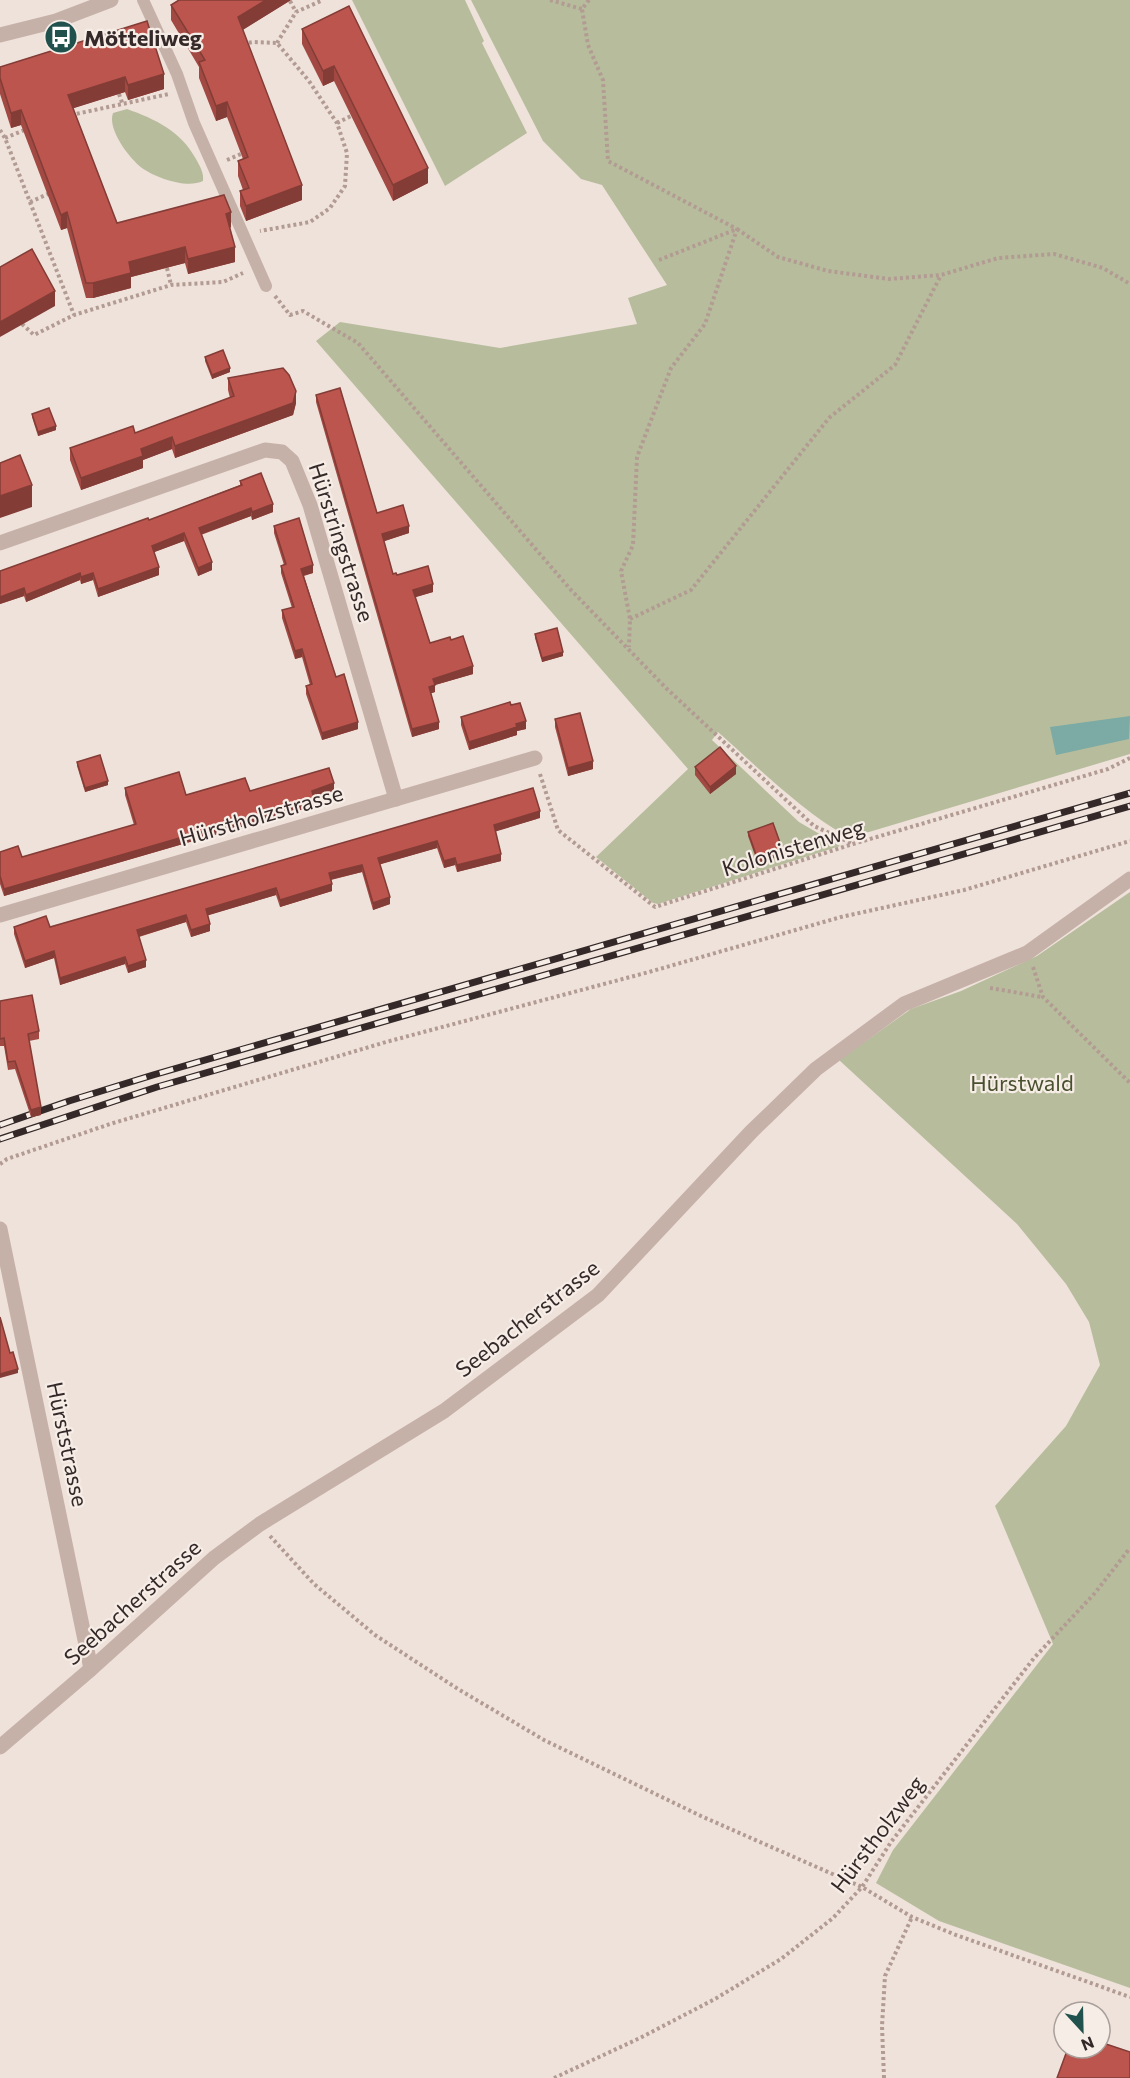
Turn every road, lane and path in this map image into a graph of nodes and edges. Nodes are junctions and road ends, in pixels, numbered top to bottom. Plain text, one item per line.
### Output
1 (111, 0) edge
2 (143, 0) edge
3 (323, 0) edge
4 (550, 0) edge
5 (589, 0) edge
6 (290, 1) edge
7 (582, 9) junction
8 (296, 12) junction
9 (0, 35) edge
10 (277, 43) junction
11 (234, 47) edge
12 (183, 91) junction
13 (119, 93) edge
14 (123, 105) junction
15 (65, 116) edge
16 (351, 116) edge
17 (336, 123) junction
18 (34, 126) edge
19 (0, 130) edge
20 (5, 138) junction
21 (48, 194) edge
22 (30, 202) junction
23 (737, 229) junction
24 (244, 234) junction
25 (658, 261) dead end
26 (258, 267) junction
27 (167, 268) edge
28 (941, 275) junction
29 (1130, 284) edge
30 (171, 285) junction
31 (266, 286) dead end
32 (282, 303) dead end
33 (74, 315) junction
34 (22, 324) edge
35 (0, 543) edge
36 (630, 619) junction
37 (629, 648) junction
38 (1130, 758) edge
39 (535, 759) joint
40 (396, 799) junction
41 (1130, 841) edge
42 (853, 844) junction
43 (1130, 879) edge
44 (0, 915) edge
45 (1027, 953) junction
46 (989, 987) dead end
47 (1043, 997) junction
48 (1130, 1083) edge
49 (0, 1164) edge
50 (0, 1229) edge
51 (260, 1524) junction
52 (1130, 1548) edge
53 (91, 1669) junction
54 (0, 1747) edge
55 (862, 1887) junction
56 (912, 1917) junction
57 (1130, 1996) edge
58 (554, 2078) edge
59 (884, 2078) edge

1 - 9 street
2 - 12 lane
3 - 8 path
4 - 7 path
5 - 7 path
6 - 8 path
7 - 23 path
8 - 10 path
10 - 11 path
10 - 17 path
12 - 14 path
12 - 24 lane
13 - 14 path
14 - 15 path
16 - 17 path
17 - 24 path
18 - 20 path
19 - 20 path
20 - 22 path
21 - 22 path
22 - 33 path
23 - 25 path
23 - 28 path
23 - 36 path
24 - 26 lane
26 - 30 path
26 - 31 lane
27 - 30 path
28 - 29 path
28 - 36 path
30 - 33 path
32 - 37 path
33 - 34 path
35 - 40 street, Hürstringstrasse
36 - 37 path
37 - 42 path
38 - 42 path, Kolonistenweg
39 - 40 street, Hürstholzstrasse
39 - 42 path, Kolonistenweg
40 - 44 street, Hürstholzstrasse
41 - 49 path
43 - 45 street, Seebacherstrasse
45 - 47 path
45 - 51 street, Seebacherstrasse
46 - 47 path
47 - 48 path
50 - 53 street, Hürststrasse
51 - 53 street, Seebacherstrasse
51 - 55 path
52 - 55 path, Hürstholzweg
53 - 54 street, Seebacherstrasse
55 - 56 path
55 - 58 path, Hürstholzweg
56 - 57 path
56 - 59 path

